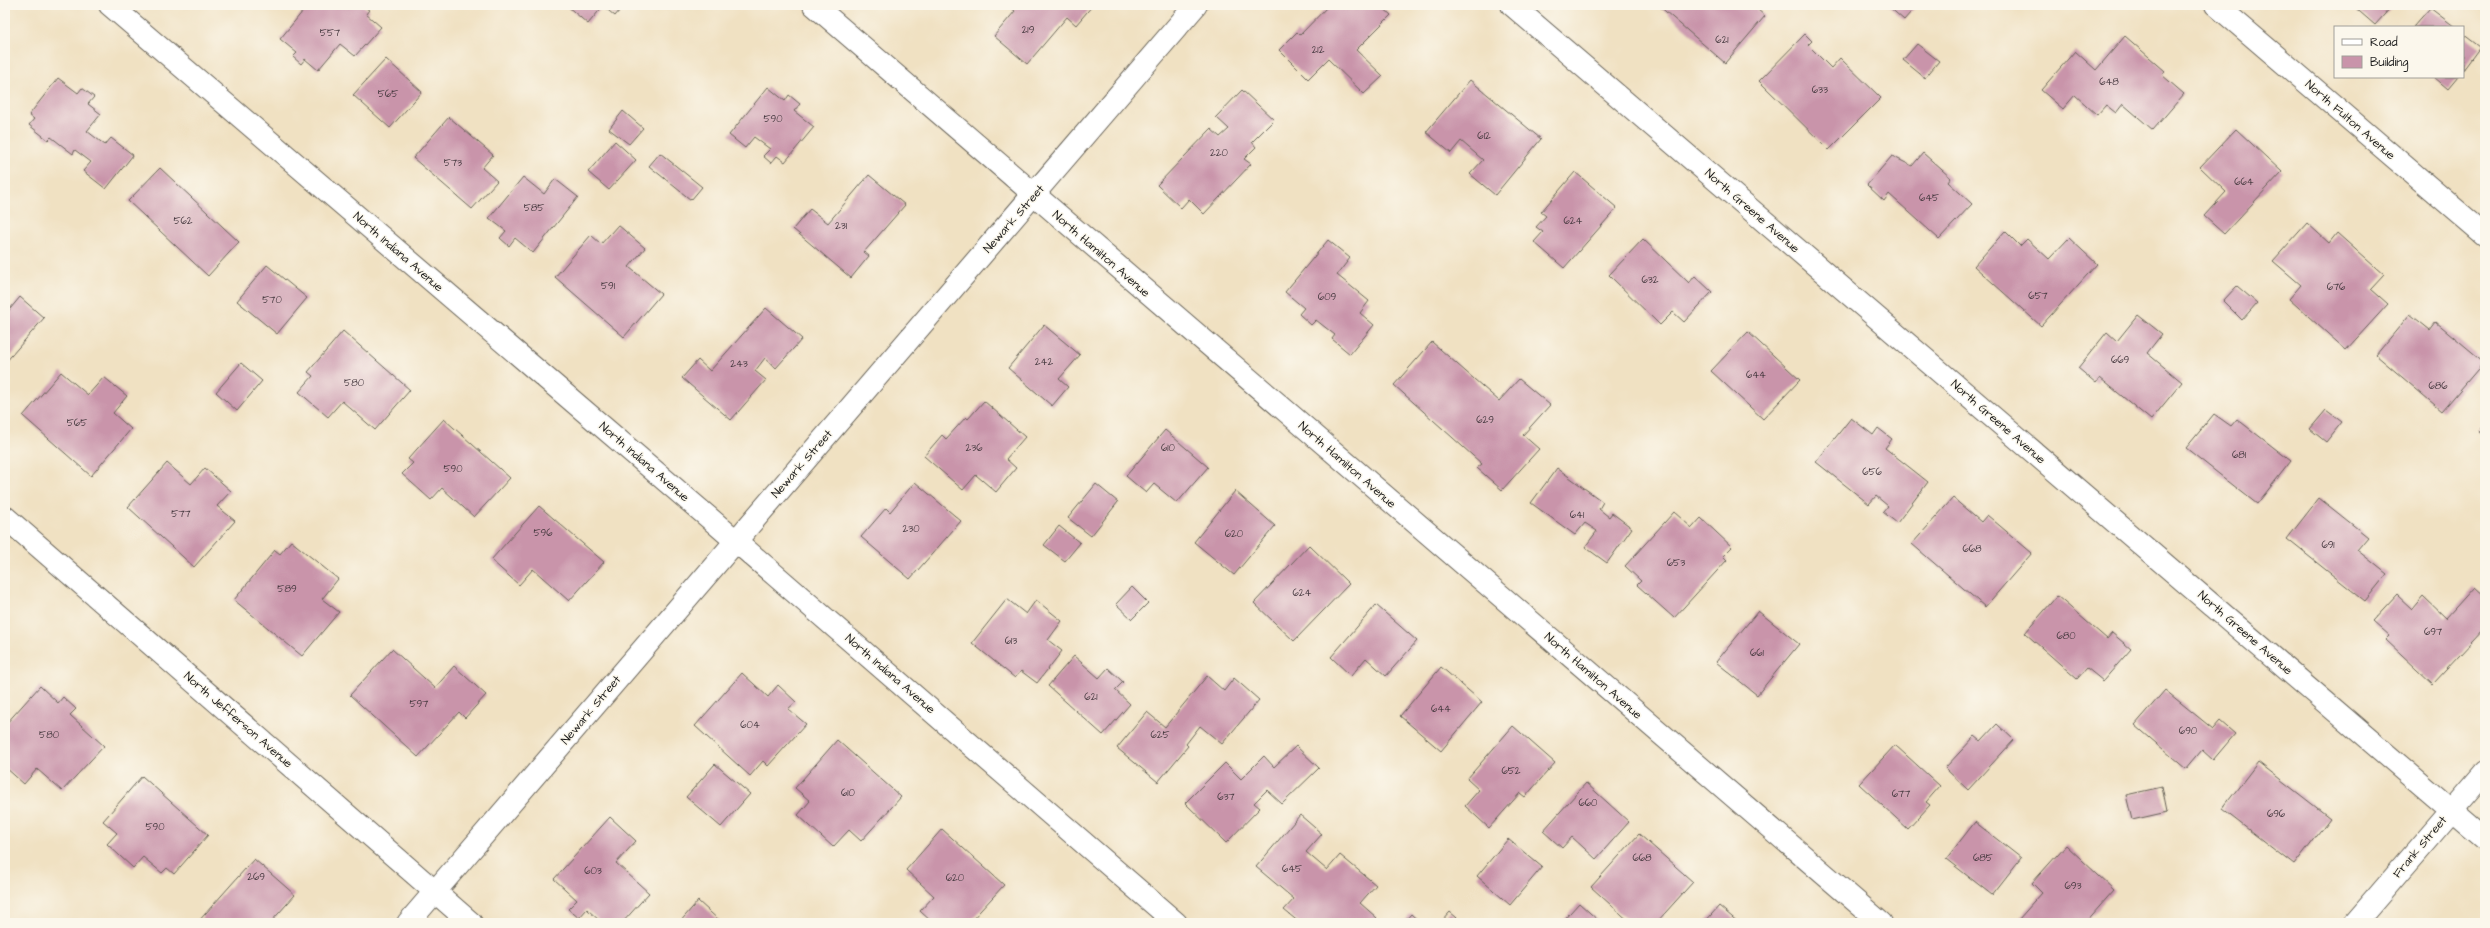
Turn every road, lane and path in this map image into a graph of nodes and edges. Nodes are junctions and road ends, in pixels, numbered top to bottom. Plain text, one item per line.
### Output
1 (110, 5) edge
2 (814, 5) edge
3 (1196, 5) edge
4 (1512, 5) edge
5 (2216, 5) edge
6 (1034, 196) junction
7 (2485, 235) edge
8 (5, 517) edge
9 (735, 540) junction
10 (2485, 772) edge
11 (2451, 810) junction
12 (2485, 839) edge
13 (435, 892) junction
14 (408, 923) edge
15 (471, 923) edge
16 (1176, 923) edge
17 (1881, 923) edge
18 (2355, 923) edge

1 - 9 street, North Indiana Avenue
2 - 6 street, North Hamilton Avenue
3 - 6 street, Newark Street
4 - 11 street, North Greene Avenue
5 - 7 street, North Fulton Avenue
6 - 9 street, Newark Street
6 - 17 street, North Hamilton Avenue
8 - 13 street, North Jefferson Avenue
9 - 13 street, Newark Street
9 - 16 street, North Indiana Avenue
10 - 11 street, Frank Street
11 - 12 street, North Greene Avenue
11 - 18 street, Frank Street
13 - 14 street, Newark Street
13 - 15 street, North Jefferson Avenue

